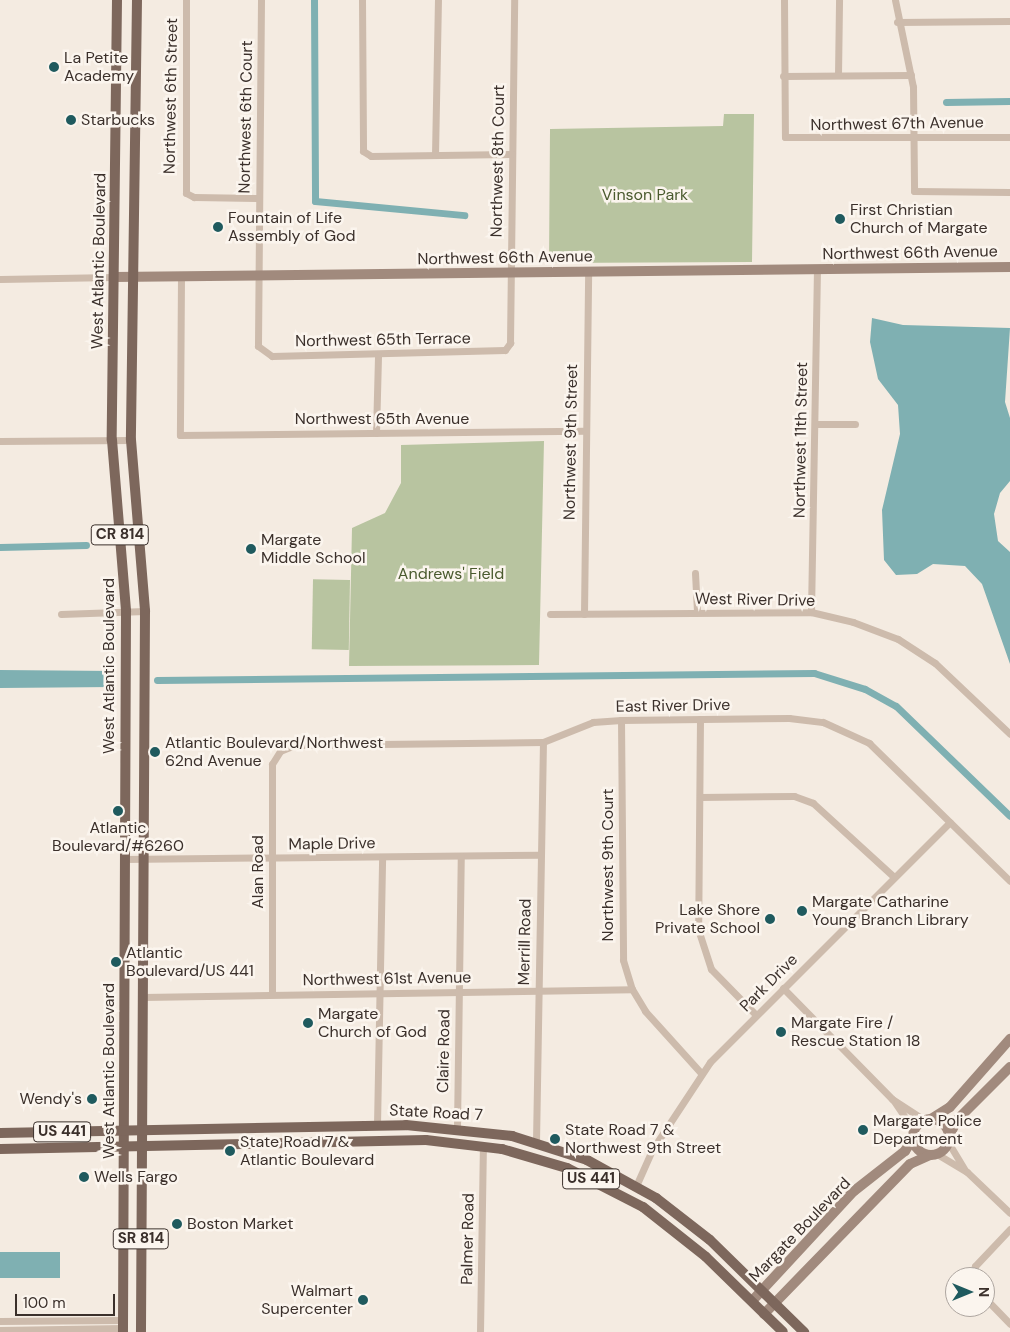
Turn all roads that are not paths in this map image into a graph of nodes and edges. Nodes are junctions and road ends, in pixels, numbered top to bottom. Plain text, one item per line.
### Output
1 (116, 0) edge
2 (137, 0) edge
3 (186, 0) edge
4 (261, 0) edge
5 (362, 0) edge
6 (438, 0) edge
7 (514, 0) edge
8 (784, 0) edge
9 (839, 0) edge
10 (895, 0) edge
11 (1010, 21) edge
12 (897, 22) junction
13 (911, 74) junction
14 (838, 75) junction
15 (783, 76) junction
16 (913, 137) junction
17 (1010, 137) edge
18 (512, 154) junction
19 (435, 155) junction
20 (1010, 192) edge
21 (258, 198) junction
22 (1010, 266) edge
23 (817, 269) junction
24 (588, 271) junction
25 (510, 273) junction
26 (258, 276) junction
27 (114, 277) junction
28 (182, 277) junction
29 (134, 278) junction
30 (0, 279) edge
31 (505, 350) joint
32 (263, 352) joint
33 (378, 355) junction
34 (814, 424) junction
35 (855, 424) dead end
36 (585, 431) junction
37 (376, 433) junction
38 (112, 440) junction
39 (132, 440) junction
40 (0, 441) edge
41 (695, 573) dead end
42 (145, 611) junction
43 (126, 612) junction
44 (697, 612) junction
45 (811, 612) junction
46 (61, 614) dead end
47 (550, 614) dead end
48 (584, 614) junction
49 (700, 719) junction
50 (621, 720) junction
51 (1010, 734) edge
52 (543, 742) junction
53 (280, 751) joint
54 (700, 798) junction
55 (950, 822) junction
56 (540, 855) junction
57 (461, 856) junction
58 (382, 857) junction
59 (124, 859) junction
60 (145, 859) junction
61 (271, 859) junction
62 (892, 876) junction
63 (1010, 881) edge
64 (783, 988) junction
65 (632, 989) junction
66 (539, 991) junction
67 (459, 992) junction
68 (379, 993) junction
69 (272, 994) junction
70 (143, 997) junction
71 (756, 1015) junction
72 (1010, 1038) edge
73 (1010, 1067) edge
74 (701, 1073) junction
75 (892, 1098) junction
76 (928, 1119) junction
77 (406, 1124) junction
78 (377, 1125) junction
79 (457, 1127) junction
80 (142, 1130) junction
81 (124, 1131) junction
82 (0, 1133) edge
83 (913, 1135) junction
84 (512, 1136) junction
85 (949, 1139) junction
86 (374, 1140) junction
87 (350, 1141) junction
88 (536, 1142) junction
89 (142, 1145) junction
90 (124, 1146) junction
91 (483, 1146) junction
92 (0, 1149) edge
93 (934, 1155) junction
94 (967, 1172) junction
95 (596, 1181) junction
96 (636, 1186) junction
97 (1010, 1213) edge
98 (1010, 1229) edge
99 (808, 1244) junction
100 (817, 1262) junction
101 (975, 1267) edge
102 (762, 1291) junction
103 (752, 1301) junction
104 (775, 1303) junction
105 (995, 1308) edge
106 (764, 1314) junction
107 (85, 1320) junction
108 (0, 1321) edge
109 (1010, 1324) edge
110 (123, 1326) edge
111 (85, 1328) junction
112 (0, 1330) edge
113 (141, 1332) edge
114 (480, 1332) edge
115 (783, 1332) edge
116 (804, 1332) edge

1 - 27 main road, West Atlantic Boulevard / CR 814
2 - 29 main road, West Atlantic Boulevard / CR 814
3 - 21 street, Northwest 6th Street
4 - 21 street, Northwest 6th Court
5 - 19 street
6 - 19 street
7 - 18 street, Northwest 8th Court
8 - 15 street
9 - 14 street
10 - 12 street
11 - 12 street
12 - 13 street
13 - 14 street
13 - 16 street
14 - 15 street
15 - 16 street, Northwest 67th Avenue
16 - 17 street, Northwest 67th Avenue
16 - 20 street
18 - 19 street
18 - 25 street, Northwest 8th Court
21 - 26 street, Northwest 6th Court
22 - 23 street, Northwest 66th Avenue
23 - 24 street, Northwest 66th Avenue
23 - 34 street, Northwest 11th Street
24 - 25 street, Northwest 66th Avenue
24 - 36 street, Northwest 9th Street
25 - 26 street, Northwest 66th Avenue
25 - 31 street, Northwest 8th Court
26 - 28 street, Northwest 66th Avenue
26 - 32 street, Northwest 6th Court
27 - 29 street, Northwest 66th Avenue
27 - 30 street, Northwest 66th Avenue
27 - 38 main road, West Atlantic Boulevard / CR 814
28 - 29 street, Northwest 66th Avenue
28 - 37 street, Northwest 65th Avenue
29 - 39 main road, West Atlantic Boulevard / CR 814
31 - 33 street, Northwest 65th Terrace
32 - 33 street, Northwest 65th Terrace
33 - 37 street
34 - 35 street
34 - 45 street, Northwest 11th Street
36 - 37 street, Northwest 65th Avenue
36 - 48 street, Northwest 9th Street
38 - 39 street
38 - 40 street
38 - 43 main road, West Atlantic Boulevard / CR 814
39 - 42 main road, West Atlantic Boulevard / CR 814
41 - 44 street
42 - 43 street
42 - 60 main road, West Atlantic Boulevard / CR 814
43 - 46 street
43 - 59 main road, West Atlantic Boulevard / CR 814
44 - 45 street, West River Drive
44 - 48 street, West River Drive
45 - 51 street, West River Drive
47 - 48 street, West River Drive
49 - 50 street, East River Drive
49 - 54 street
49 - 55 street, East River Drive
50 - 52 street, East River Drive
50 - 65 street, Northwest 9th Court
52 - 53 street, East River Drive
52 - 56 street, Merrill Road
53 - 61 street, Alan Road
54 - 62 street
54 - 71 street
55 - 62 street, Park Drive
55 - 63 street, East River Drive
56 - 57 street, Maple Drive
56 - 66 street, Merrill Road
57 - 58 street, Maple Drive
57 - 67 street, Claire Road
58 - 61 street, Maple Drive
58 - 68 street
59 - 60 street, Maple Drive
59 - 81 main road, West Atlantic Boulevard / CR 814
60 - 61 street, Maple Drive
60 - 70 main road, West Atlantic Boulevard / CR 814
61 - 69 street, Alan Road
62 - 64 street, Park Drive
64 - 71 street, Park Drive
64 - 75 street
65 - 66 street, Northwest 61st Avenue
65 - 74 street, Northwest 9th Court
66 - 67 street, Northwest 61st Avenue
66 - 88 street, Merrill Road
67 - 68 street, Northwest 61st Avenue
67 - 79 street, Claire Road
68 - 69 street, Northwest 61st Avenue
68 - 78 street
69 - 70 street, Northwest 61st Avenue
70 - 80 main road, West Atlantic Boulevard / CR 814
71 - 74 street, Park Drive
72 - 76 street
73 - 85 street
74 - 96 street, Park Drive
75 - 76 street
75 - 83 street
76 - 83 street
76 - 85 street
77 - 78 main road, State Road 7 / US 441
77 - 79 main road, State Road 7 / US 441
77 - 86 main road
78 - 80 main road, State Road 7 / US 441
78 - 87 main road
79 - 84 main road, State Road 7 / US 441
80 - 81 main road, State Road 7 / US 441
80 - 89 main road, West Atlantic Boulevard / SR 814
81 - 82 main road, State Road 7 / US 441
81 - 90 main road, West Atlantic Boulevard / SR 814
83 - 93 street
83 - 99 street, Margate Boulevard
84 - 88 main road, State Road 7 / US 441
84 - 91 main road
85 - 93 street
85 - 94 street
86 - 87 main road, State Road 7 / US 441
86 - 91 main road, State Road 7 / US 441
87 - 89 main road, State Road 7 / US 441
88 - 96 main road, State Road 7 / US 441
89 - 90 main road, State Road 7 / US 441
89 - 113 main road, West Atlantic Boulevard / SR 814
90 - 92 main road, State Road 7 / US 441
90 - 110 main road, West Atlantic Boulevard / SR 814
91 - 95 main road, State Road 7 / US 441
91 - 114 street, Palmer Road
93 - 94 street
93 - 100 street, Margate Boulevard
94 - 97 street
95 - 96 main road
95 - 103 main road, State Road 7 / US 441
96 - 102 main road, State Road 7 / US 441
98 - 101 street
99 - 100 street
99 - 102 street, Margate Boulevard
100 - 104 street, Margate Boulevard
102 - 103 street, Margate Boulevard
102 - 104 main road, State Road 7 / US 441
103 - 106 main road, State Road 7 / US 441
104 - 106 street, Margate Boulevard
104 - 116 main road, State Road 7 / US 441
105 - 109 street
106 - 115 main road, State Road 7 / US 441
107 - 108 street
107 - 110 street
107 - 111 street
110 - 111 street
111 - 112 street

